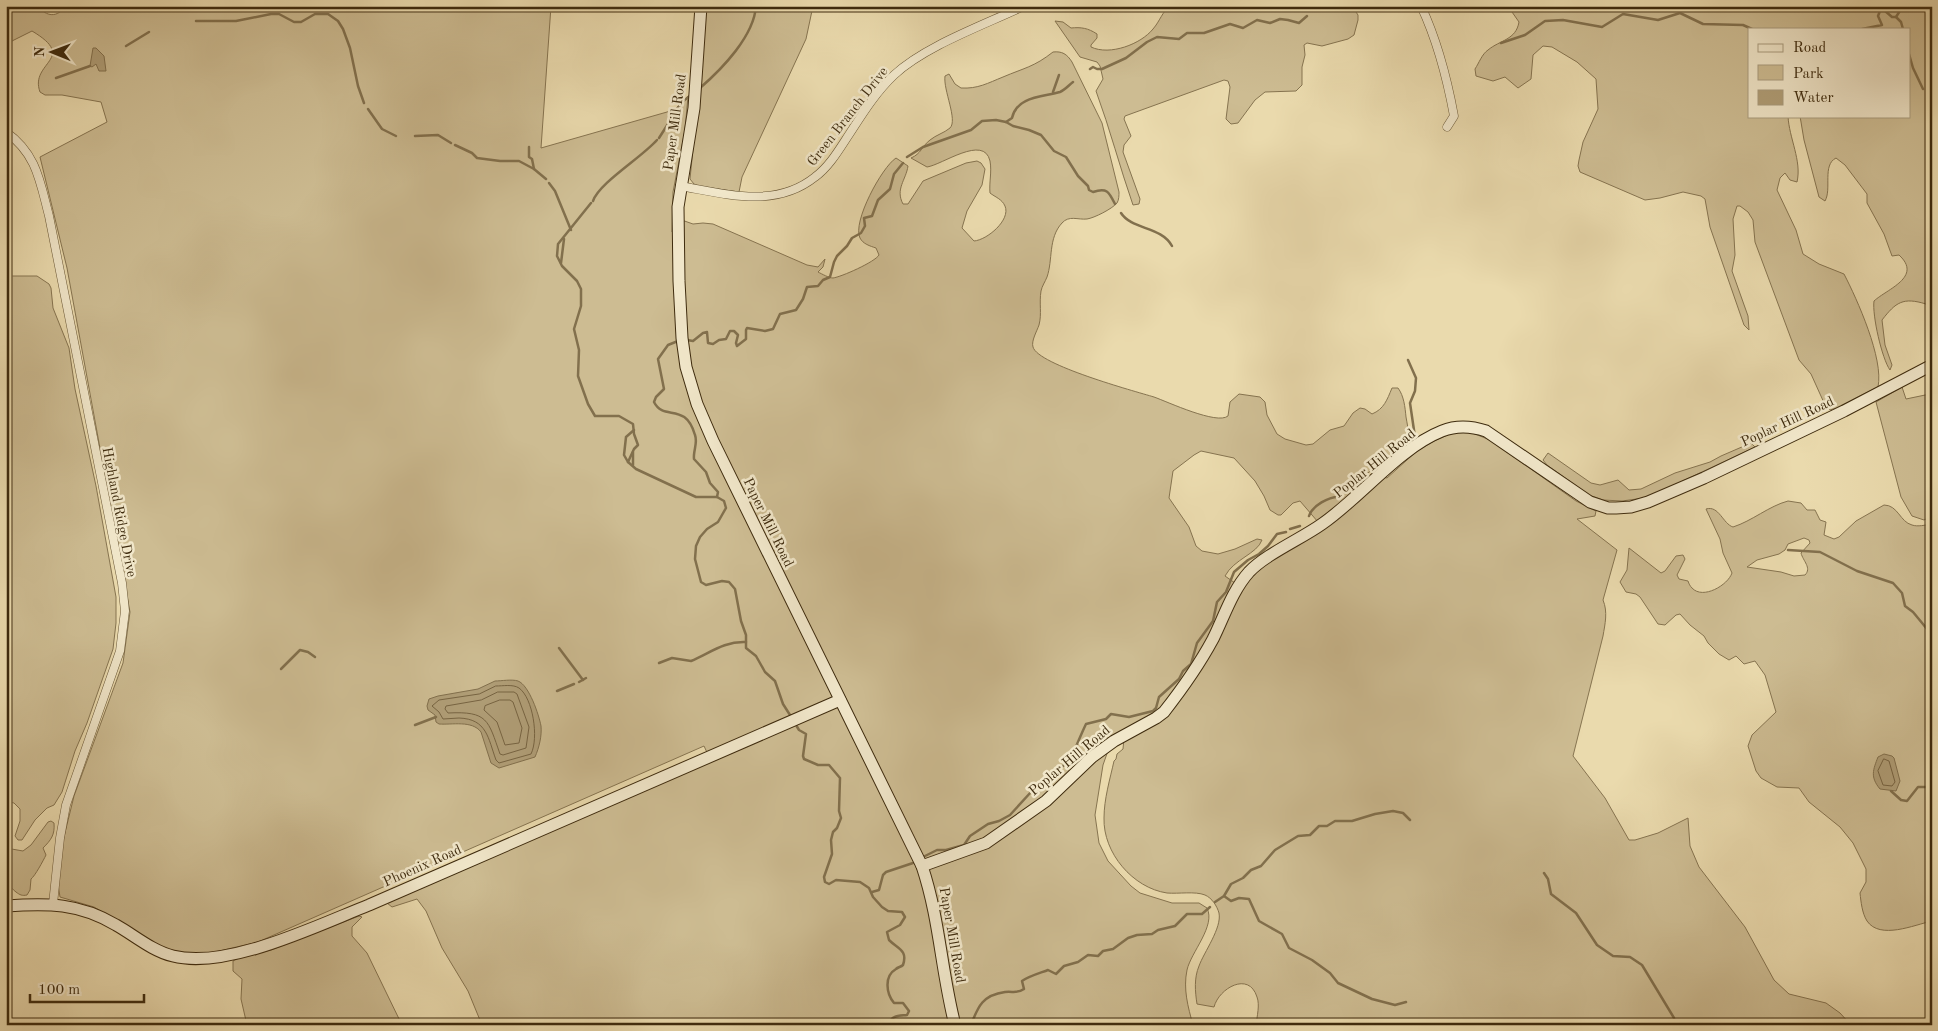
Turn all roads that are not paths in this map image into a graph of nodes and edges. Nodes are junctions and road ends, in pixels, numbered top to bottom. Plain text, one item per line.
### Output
1 (701, 6) edge
2 (1024, 6) edge
3 (1421, 6) edge
4 (1447, 127) dead end
5 (6, 132) edge
6 (680, 186) junction
7 (1932, 365) edge
8 (840, 700) junction
9 (922, 866) junction
10 (53, 904) junction
11 (6, 906) edge
12 (954, 1025) edge

1 - 6 street, Paper Mill Road
2 - 6 street, Green Branch Drive
3 - 4 street
5 - 10 street, Highland Ridge Drive
6 - 8 street, Paper Mill Road
7 - 9 street, Poplar Hill Road
8 - 9 street, Paper Mill Road
8 - 10 street, Phoenix Road
9 - 12 street, Paper Mill Road
10 - 11 street, Phoenix Road

